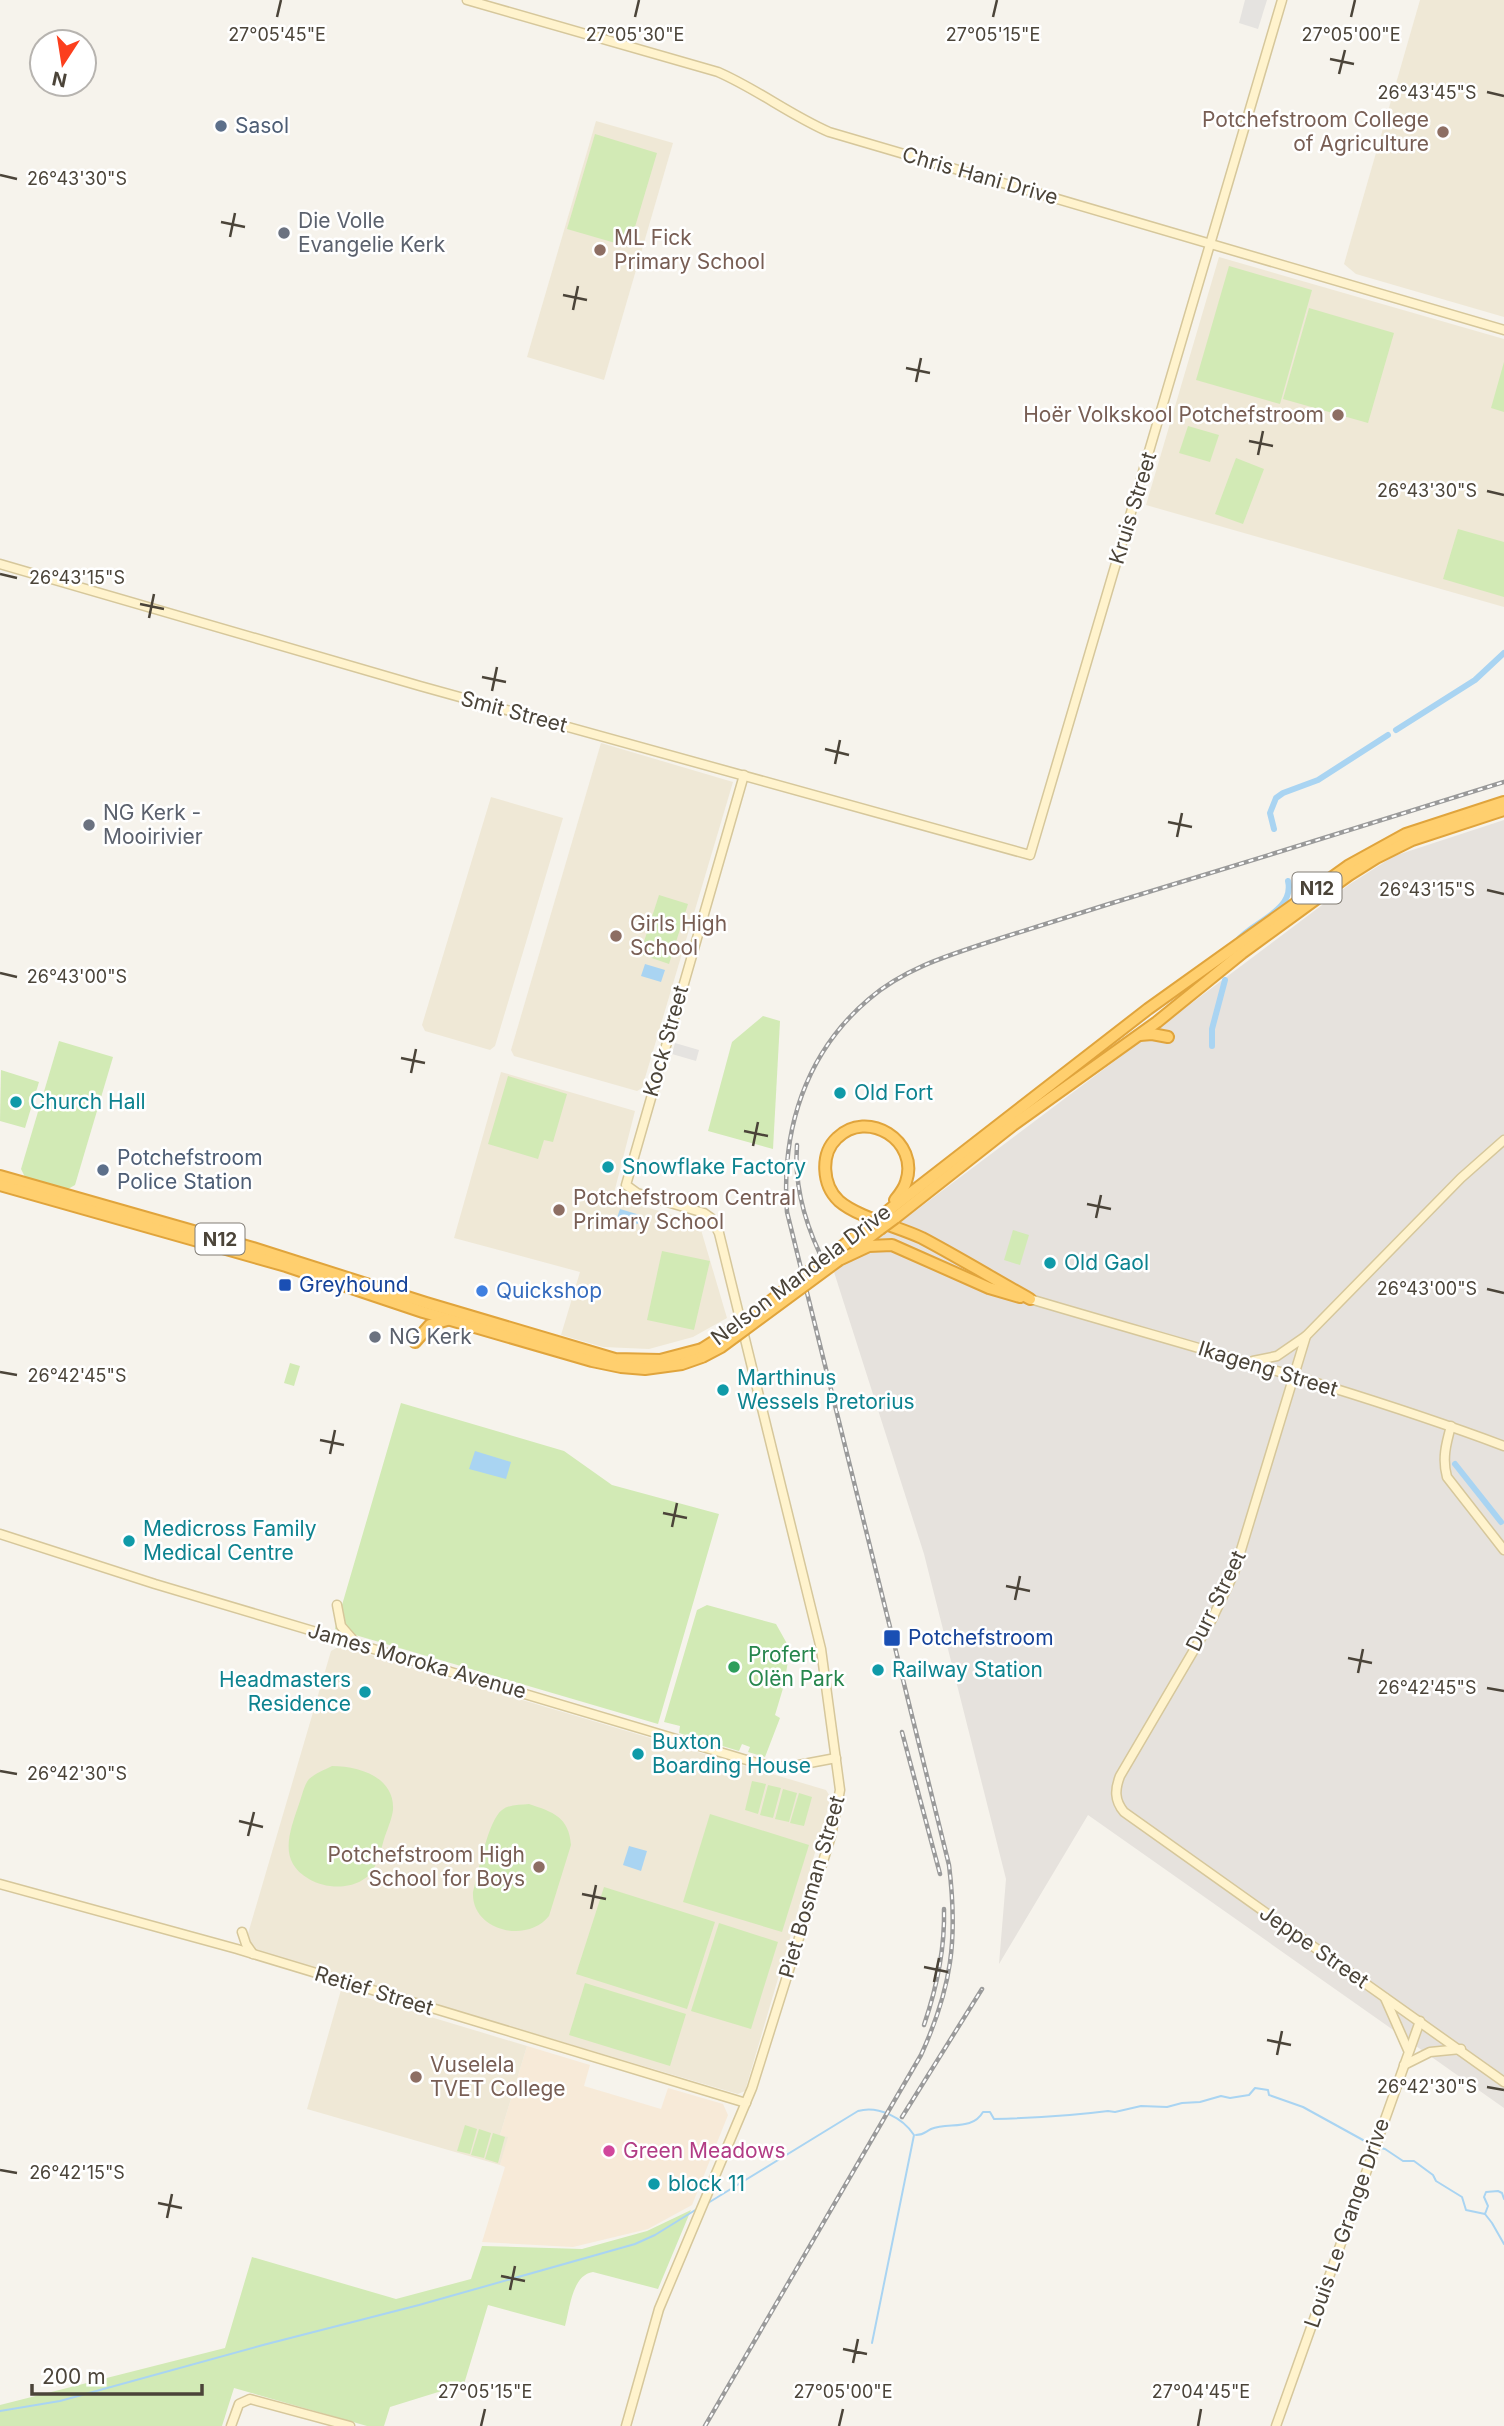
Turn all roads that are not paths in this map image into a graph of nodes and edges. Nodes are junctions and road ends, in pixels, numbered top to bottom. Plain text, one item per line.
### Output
1 (467, 0) edge
2 (1282, 0) edge
3 (1211, 244) junction
4 (1504, 330) edge
5 (0, 564) edge
6 (744, 775) junction
7 (1504, 802) edge
8 (1504, 810) edge
9 (1030, 855) joint
10 (1137, 1036) junction
11 (1168, 1037) dead end
12 (1504, 1140) edge
13 (0, 1176) edge
14 (0, 1185) edge
15 (626, 1185) joint
16 (882, 1215) junction
17 (875, 1227) junction
18 (837, 1256) junction
19 (1030, 1299) junction
20 (449, 1320) junction
21 (1306, 1336) junction
22 (415, 1342) dead end
23 (702, 1353) junction
24 (1247, 1361) junction
25 (1293, 1376) junction
26 (1451, 1426) junction
27 (1504, 1446) edge
28 (0, 1534) edge
29 (1504, 1550) edge
30 (337, 1605) dead end
31 (358, 1644) junction
32 (836, 1758) junction
33 (1124, 1812) joint
34 (0, 1884) edge
35 (242, 1932) dead end
36 (253, 1954) junction
37 (1385, 1998) junction
38 (1420, 2021) junction
39 (1461, 2049) junction
40 (1408, 2050) junction
41 (1403, 2065) junction
42 (1504, 2082) edge
43 (746, 2103) junction
44 (232, 2426) edge
45 (350, 2426) edge
46 (626, 2426) edge
47 (1276, 2426) edge

1 - 3 street, Chris Hani Drive
2 - 3 street, Kruis Street
3 - 4 street, Chris Hani Drive
3 - 9 street, Kruis Street
5 - 6 street, Smit Street
6 - 9 street, Smit Street
6 - 15 street, Kock Street
7 - 16 highway, Nelson Mandela Drive / N12
8 - 10 highway, Nelson Mandela Drive / N12
10 - 11 highway
10 - 17 highway, Nelson Mandela Drive / N12, bridge
12 - 21 street
13 - 23 highway, Nelson Mandela Drive / N12
14 - 20 highway, Nelson Mandela Drive / N12
15 - 32 street, Piet Bosman Street
16 - 17 highway, Nelson Mandela Drive / N12, bridge
16 - 19 highway
17 - 18 highway, Nelson Mandela Drive / N12
18 - 19 highway
18 - 23 highway, Nelson Mandela Drive / N12, bridge
19 - 24 street, Ikageng Street
20 - 22 highway
20 - 23 highway, Nelson Mandela Drive / N12
21 - 24 street
21 - 25 street, Durr Street
24 - 25 street, Ikageng Street
25 - 26 street, Ikageng Street
25 - 33 street, Durr Street
26 - 27 street, Ikageng Street
26 - 29 street
28 - 31 street, James Moroka Avenue
30 - 31 street
31 - 32 street, James Moroka Avenue
32 - 43 street, Piet Bosman Street
33 - 37 street, Jeppe Street
34 - 36 street, Retief Street
35 - 36 street
36 - 43 street, Retief Street
37 - 38 street, Jeppe Street
37 - 40 street
38 - 39 street, Jeppe Street
38 - 40 street, Louis Le Grange Drive
39 - 41 street
39 - 42 street, Jeppe Street
40 - 41 street, Louis Le Grange Drive
41 - 47 street, Louis Le Grange Drive
43 - 46 street, Piet Bosman Street
44 - 45 street

